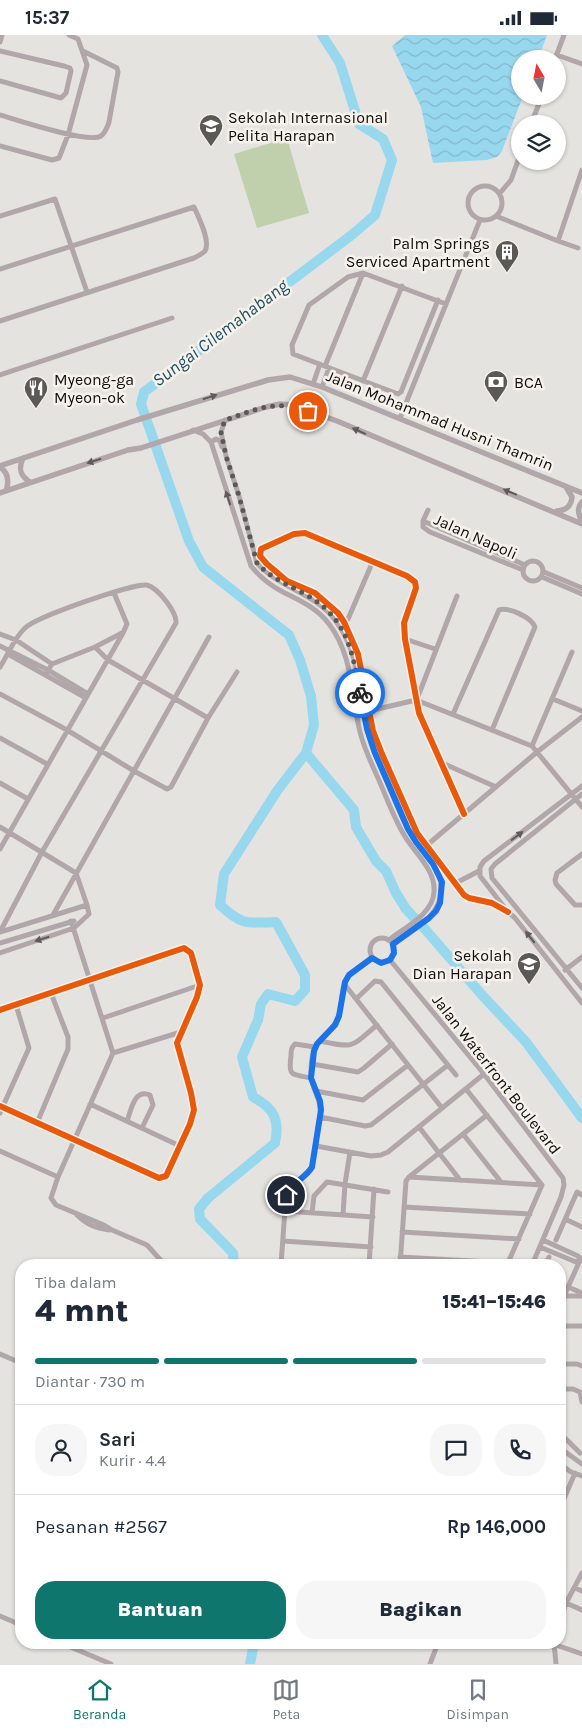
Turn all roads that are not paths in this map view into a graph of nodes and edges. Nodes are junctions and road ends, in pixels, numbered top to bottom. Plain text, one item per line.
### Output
1 (2, 35) edge
2 (69, 35) edge
3 (564, 35) edge
4 (0, 42) edge
5 (559, 50) edge
6 (0, 51) edge
7 (83, 51) junction
8 (566, 60) edge
9 (582, 64) edge
10 (0, 81) edge
11 (0, 115) edge
12 (68, 135) junction
13 (0, 146) edge
14 (515, 170) edge
15 (582, 170) edge
16 (500, 193) junction
17 (0, 215) edge
18 (496, 216) junction
19 (480, 220) junction
20 (558, 241) junction
21 (72, 245) junction
22 (578, 248) dead end
23 (0, 269) edge
24 (362, 273) junction
25 (402, 286) junction
26 (87, 292) junction
27 (438, 300) junction
28 (446, 304) junction
29 (172, 318) dead end
30 (0, 321) edge
31 (325, 366) junction
32 (0, 375) edge
33 (363, 381) junction
34 (313, 384) junction
35 (322, 387) junction
36 (400, 418) junction
37 (225, 420) junction
38 (193, 430) junction
39 (210, 442) junction
40 (226, 456) junction
41 (23, 458) junction
42 (0, 467) edge
43 (30, 482) junction
44 (564, 485) junction
45 (3, 492) edge
46 (582, 493) edge
47 (582, 503) edge
48 (428, 510) dead end
49 (554, 511) junction
50 (582, 523) edge
51 (373, 561) junction
52 (524, 568) junction
53 (543, 575) junction
54 (582, 588) edge
55 (114, 593) junction
56 (582, 594) edge
57 (457, 597) dead end
58 (344, 622) junction
59 (123, 633) junction
60 (0, 634) edge
61 (209, 637) dead end
62 (405, 639) junction
63 (16, 640) junction
64 (0, 646) edge
65 (95, 647) junction
66 (435, 649) junction
67 (9, 652) junction
68 (572, 652) dead end
69 (108, 661) junction
70 (52, 663) junction
71 (0, 667) edge
72 (237, 672) dead end
73 (47, 673) junction
74 (144, 681) junction
75 (0, 694) edge
76 (87, 696) junction
77 (176, 699) junction
78 (553, 699) junction
79 (416, 700) junction
80 (430, 706) junction
81 (369, 711) junction
82 (582, 711) edge
83 (419, 713) junction
84 (453, 714) junction
85 (582, 717) edge
86 (208, 718) junction
87 (67, 730) junction
88 (492, 730) junction
89 (0, 738) edge
90 (532, 746) junction
91 (101, 751) junction
92 (537, 752) junction
93 (440, 762) junction
94 (47, 764) junction
95 (134, 771) junction
96 (0, 783) edge
97 (582, 786) edge
98 (496, 787) junction
99 (582, 794) edge
100 (574, 797) junction
101 (28, 799) junction
102 (582, 807) edge
103 (464, 814) junction
104 (0, 827) edge
105 (10, 832) junction
106 (426, 846) junction
107 (0, 849) edge
108 (42, 852) junction
109 (582, 854) edge
110 (480, 869) junction
111 (76, 873) junction
112 (454, 884) junction
113 (88, 905) junction
114 (582, 905) edge
115 (508, 912) junction
116 (53, 915) junction
117 (71, 921) junction
118 (82, 921) junction
119 (74, 928) junction
120 (0, 932) edge
121 (391, 942) junction
122 (0, 943) edge
123 (0, 953) edge
124 (582, 957) edge
125 (372, 958) junction
126 (390, 960) junction
127 (566, 969) junction
128 (560, 975) junction
129 (89, 981) junction
130 (200, 985) junction
131 (345, 985) junction
132 (582, 988) edge
133 (183, 991) junction
134 (52, 993) junction
135 (197, 997) junction
136 (356, 999) junction
137 (582, 1003) edge
138 (16, 1005) junction
139 (0, 1010) edge
140 (103, 1018) junction
141 (376, 1025) junction
142 (182, 1032) junction
143 (170, 1037) junction
144 (320, 1041) junction
145 (177, 1043) junction
146 (392, 1044) junction
147 (316, 1047) junction
148 (113, 1053) junction
149 (312, 1064) junction
150 (408, 1065) junction
151 (448, 1065) junction
152 (484, 1074) junction
153 (456, 1075) dead end
154 (311, 1078) junction
155 (423, 1084) junction
156 (466, 1089) junction
157 (316, 1091) junction
158 (90, 1104) junction
159 (442, 1108) junction
160 (1, 1109) edge
161 (487, 1115) junction
162 (320, 1117) junction
163 (127, 1121) junction
164 (37, 1123) junction
165 (419, 1127) junction
166 (142, 1128) junction
167 (463, 1134) junction
168 (74, 1140) junction
169 (316, 1146) junction
170 (180, 1147) junction
171 (0, 1151) edge
172 (350, 1152) junction
173 (439, 1153) junction
174 (58, 1177) junction
175 (409, 1177) junction
176 (460, 1180) junction
177 (502, 1183) junction
178 (345, 1184) junction
179 (542, 1185) junction
180 (374, 1189) junction
181 (388, 1192) dead end
182 (580, 1193) edge
183 (404, 1207) junction
184 (285, 1211) junction
185 (312, 1213) junction
186 (530, 1214) junction
187 (343, 1215) junction
188 (373, 1217) junction
189 (565, 1219) junction
190 (582, 1227) edge
191 (402, 1232) junction
192 (518, 1239) junction
193 (542, 1240) junction
194 (556, 1240) dead end
195 (283, 1241) junction
196 (371, 1247) junction
197 (540, 1247) junction
198 (400, 1257) joint
199 (582, 1258) edge
200 (160, 1259) edge
201 (282, 1259) edge
202 (370, 1259) edge
203 (431, 1259) edge
204 (510, 1259) edge
205 (535, 1259) edge
206 (568, 1287) junction
207 (566, 1290) edge
208 (582, 1295) edge
209 (566, 1296) edge
210 (566, 1325) edge
211 (582, 1326) edge
212 (0, 1354) edge
213 (15, 1360) edge
214 (566, 1364) edge
215 (582, 1366) edge
216 (566, 1389) edge
217 (581, 1393) edge
218 (582, 1402) edge
219 (566, 1439) edge
220 (566, 1452) edge
221 (580, 1453) dead end
222 (582, 1464) edge
223 (566, 1468) edge
224 (575, 1473) junction
225 (582, 1476) edge
226 (566, 1494) edge
227 (582, 1573) edge
228 (575, 1588) junction
229 (582, 1591) edge
230 (566, 1603) joint
231 (582, 1610) edge
232 (0, 1616) edge
233 (15, 1622) edge
234 (566, 1648) edge
235 (75, 1649) edge
236 (436, 1649) edge
237 (555, 1649) edge
238 (582, 1655) edge
239 (111, 1664) edge
240 (430, 1664) edge
241 (556, 1664) edge

1 - 4 street
2 - 7 street
3 - 5 street
6 - 10 street
7 - 12 street
7 - 12 street
8 - 9 street
11 - 12 street
12 - 13 street
14 - 16 street
15 - 20 street
16 - 18 street
16 - 19 street
17 - 21 street
18 - 19 street
18 - 20 street
19 - 28 street
20 - 22 street
21 - 23 street
21 - 26 street
21 - 26 street
24 - 25 street
24 - 31 street
24 - 31 street
25 - 27 street
25 - 33 street
26 - 30 street
27 - 28 street
27 - 33 street
28 - 36 street
29 - 32 street
31 - 33 street
31 - 34 street
31 - 35 street
34 - 35 street, Jalan Mohammad Husni Thamrin
41 -> 34 street, Jalan Mohammad Husni Thamrin
35 - 36 street, Jalan Mohammad Husni Thamrin
36 - 44 street, Jalan Mohammad Husni Thamrin
37 - 38 street
37 - 40 street
49 -> 37 street
38 - 39 street
38 -> 43 street
39 - 40 street
121 -> 39 street
40 - 121 street
41 - 42 street, Jalan Mohammad Husni Thamrin
41 - 43 street
42 - 45 street
43 - 45 street
44 - 46 street, Jalan Mohammad Husni Thamrin
44 - 49 street
47 - 50 street
48 - 52 street, Jalan Napoli
49 - 50 street
51 - 58 street
51 - 58 street
51 - 62 street
52 - 53 street, Jalan Napoli
52 - 53 street, Jalan Napoli
53 - 54 street, Jalan Napoli
53 - 56 street, Jalan Napoli
55 - 59 street
55 - 63 street
55 - 74 street
57 - 66 street
58 - 81 street
59 - 65 street
59 - 69 street
60 - 63 street
61 - 77 street
62 - 66 street
62 - 79 street
63 - 67 street
63 - 70 street
64 - 67 street
65 - 69 street
65 - 70 street
66 - 79 street
67 - 71 street
67 - 73 street
68 - 78 street
69 - 74 street
69 - 76 street
70 - 73 street
72 - 86 street
73 - 76 street
74 - 77 street
74 - 91 street
75 - 87 street
76 - 87 street
77 - 86 street
77 - 95 street
78 - 82 street
78 - 90 street
79 - 80 street
79 - 81 street
79 - 83 street
80 - 83 street
80 - 84 street
81 - 106 street
83 - 93 street
84 - 88 street
84 - 88 street
85 - 92 street
86 - 95 street
87 - 91 street
87 - 94 street
88 - 90 street
89 - 94 street
90 - 92 street
91 - 95 street
91 - 108 street
92 - 98 street
92 - 100 street
93 - 98 street
93 - 103 street
94 - 101 street
95 - 111 street
96 - 101 street
97 - 100 street
98 - 103 street
99 - 100 street
100 - 102 street
110 -> 100 street
100 - 127 street
101 - 105 street
103 - 106 street
104 - 105 street
105 - 107 street
105 - 108 street
106 - 112 street
108 - 111 street
108 - 120 street
109 - 114 street
110 - 112 street
110 - 115 street
111 - 113 street
111 - 116 street
112 - 115 street
113 - 116 street
113 - 118 street
128 -> 115 street
116 - 120 street
117 - 118 street
117 - 119 street
117 - 122 street
118 - 119 street
119 -> 123 street
119 - 129 street
121 - 125 street
121 - 126 street
124 - 127 street
125 - 126 street
125 - 131 street
126 - 152 street, Jalan Waterfront Boulevard
127 - 128 street
127 - 132 street
128 - 137 street
129 - 130 street
129 - 134 street
129 - 140 street
130 - 133 street
130 - 135 street
131 - 136 street
131 - 144 street
133 - 135 street
133 - 140 street
134 - 138 street
134 - 164 street
135 - 142 street
136 - 141 street
136 - 151 street
138 - 139 street
138 - 160 street
140 - 148 street
141 - 144 street
141 - 146 street
142 - 143 street
142 - 145 street
143 - 145 street
143 - 148 street
144 - 147 street
145 - 170 street
146 - 149 street
146 - 150 street
147 - 149 street
147 - 154 street
148 - 158 street
149 - 154 street
150 - 155 street
150 - 157 street
151 - 153 street
151 - 155 street
152 - 156 street
152 - 193 street, Jalan Waterfront Boulevard
154 - 157 street
155 - 159 street
155 - 162 street
156 - 159 street
156 - 161 street
157 - 162 street
158 - 163 street
158 - 168 street
159 - 165 street
160 - 164 street
161 - 167 street
161 - 179 street
162 - 169 street
163 - 166 street
163 - 166 street
164 - 168 street
165 - 172 street
165 - 173 street
166 - 170 street
167 - 173 street
167 - 177 street
168 - 170 street
168 - 174 street
169 - 172 street
169 - 184 street
171 - 174 street
172 - 178 street
173 - 175 street
173 - 176 street
174 - 200 street
175 - 176 street
175 - 183 street
176 - 177 street
177 - 179 street
178 - 180 street
178 - 185 street
178 - 187 street
179 - 186 street
180 - 181 street
180 - 188 street
182 - 189 street
183 - 186 street
183 - 191 street
184 - 185 street
184 - 195 street
185 - 187 street
186 - 192 street
187 - 188 street
188 - 196 street
189 - 190 street
189 - 194 street
191 - 192 street
191 - 198 street
192 - 204 street
193 - 197 street, Jalan Waterfront Boulevard
193 - 199 street
195 - 196 street
195 - 201 street
196 - 202 street
197 - 199 street
197 - 205 street, Jalan Waterfront Boulevard
198 - 203 street
199 - 206 street
206 - 207 street
206 - 208 street
208 - 209 street
210 - 211 street
212 - 213 street
214 - 215 street
216 - 217 street
217 - 218 street
219 - 221 street
220 - 222 street
223 - 224 street
224 - 225 street
224 - 226 street
227 - 228 street
228 - 229 street
228 - 230 street
230 - 231 street
232 - 233 street
234 - 238 street
235 - 239 street
236 - 240 street
237 - 241 street

